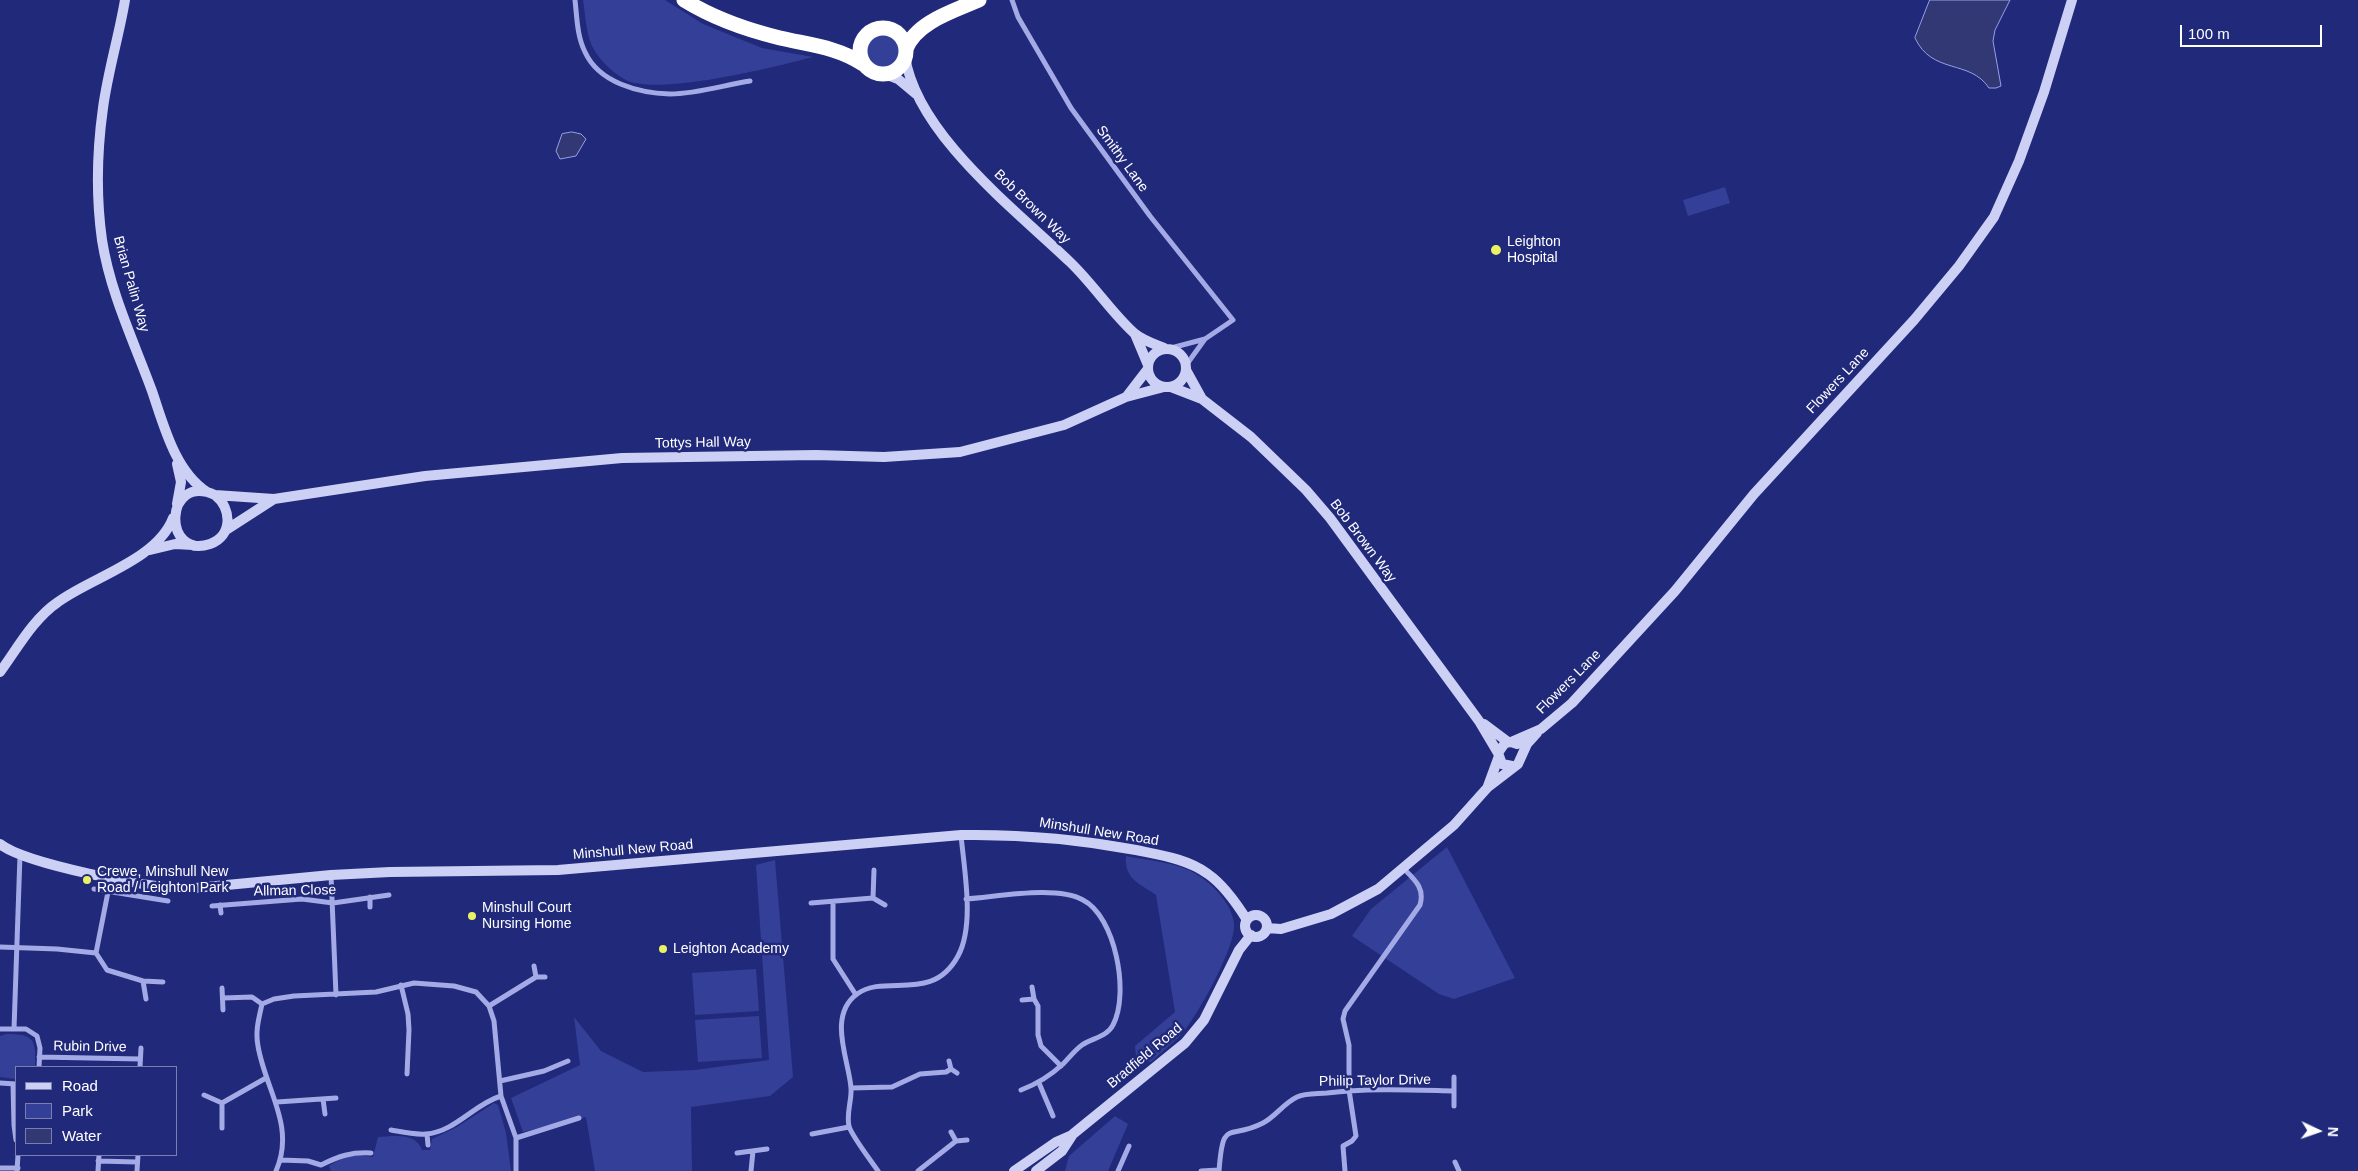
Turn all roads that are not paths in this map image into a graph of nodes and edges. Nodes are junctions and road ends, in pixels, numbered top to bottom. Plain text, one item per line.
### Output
1 (125, 0) edge
2 (575, 0) edge
3 (684, 0) edge
4 (979, 0) edge
5 (1012, 0) edge
6 (2072, 0) edge
7 (939, 18) junction
8 (886, 27) junction
9 (863, 38) junction
10 (824, 46) junction
11 (906, 53) junction
12 (863, 64) junction
13 (885, 74) junction
14 (750, 81) dead end
15 (917, 94) junction
16 (1135, 334) junction
17 (1205, 339) junction
18 (1168, 348) junction
19 (1148, 367) junction
20 (1186, 367) junction
21 (1167, 387) junction
22 (1126, 397) junction
23 (1202, 399) junction
24 (175, 451) junction
25 (211, 493) junction
26 (274, 499) junction
27 (176, 509) junction
28 (226, 530) junction
29 (197, 546) junction
30 (147, 551) junction
31 (0, 672) edge
32 (1479, 721) junction
33 (1541, 729) junction
34 (1509, 742) junction
35 (1523, 754) junction
36 (1498, 755) junction
37 (1512, 766) junction
38 (1488, 787) junction
39 (961, 835) junction
40 (0, 844) edge
41 (20, 855) junction
42 (1403, 868) junction
43 (874, 870) dead end
44 (331, 875) junction
45 (94, 890) dead end
46 (108, 892) junction
47 (389, 895) dead end
48 (370, 897) junction
49 (873, 898) junction
50 (966, 899) junction
51 (168, 901) dead end
52 (834, 902) junction
53 (333, 903) junction
54 (811, 903) dead end
55 (220, 905) junction
56 (885, 905) dead end
57 (212, 906) dead end
58 (370, 907) dead end
59 (221, 913) dead end
60 (1248, 920) junction
61 (1267, 928) junction
62 (1251, 935) junction
63 (0, 947) edge
64 (15, 948) junction
65 (96, 953) junction
66 (534, 966) dead end
67 (536, 977) junction
68 (545, 977) dead end
69 (143, 981) junction
70 (163, 982) dead end
71 (401, 985) junction
72 (1032, 987) dead end
73 (222, 988) dead end
74 (336, 995) junction
75 (856, 995) junction
76 (223, 998) junction
77 (146, 999) dead end
78 (1034, 999) junction
79 (1022, 1000) dead end
80 (262, 1004) junction
81 (489, 1006) junction
82 (223, 1010) dead end
83 (0, 1029) edge
84 (14, 1029) junction
85 (141, 1048) dead end
86 (40, 1057) junction
87 (140, 1059) junction
88 (568, 1061) dead end
89 (949, 1061) dead end
90 (39, 1066) edge
91 (140, 1066) edge
92 (1061, 1066) junction
93 (951, 1069) junction
94 (957, 1073) dead end
95 (407, 1074) dead end
96 (1454, 1077) dead end
97 (266, 1078) junction
98 (500, 1081) junction
99 (0, 1083) edge
100 (1039, 1083) junction
101 (15, 1084) edge
102 (851, 1088) junction
103 (1021, 1090) dead end
104 (1349, 1090) junction
105 (1454, 1091) junction
106 (204, 1095) dead end
107 (501, 1096) junction
108 (336, 1098) dead end
109 (323, 1100) junction
110 (277, 1102) junction
111 (222, 1103) junction
112 (1454, 1106) dead end
113 (325, 1114) dead end
114 (1053, 1116) dead end
115 (579, 1118) dead end
116 (849, 1127) junction
117 (222, 1128) dead end
118 (391, 1130) dead end
119 (15, 1132) edge
120 (951, 1132) dead end
121 (427, 1134) junction
122 (812, 1134) dead end
123 (1073, 1134) junction
124 (516, 1138) junction
125 (967, 1140) dead end
126 (956, 1141) junction
127 (428, 1145) dead end
128 (1129, 1146) dead end
129 (767, 1149) dead end
130 (753, 1151) junction
131 (372, 1153) dead end
132 (736, 1153) dead end
133 (18, 1156) edge
134 (138, 1156) edge
135 (1034, 1157) junction
136 (99, 1158) edge
137 (281, 1160) junction
138 (137, 1162) junction
139 (1455, 1162) dead end
140 (321, 1165) junction
141 (0, 1168) edge
142 (1119, 1169) edge
143 (18, 1170) edge
144 (1040, 1170) edge
145 (1219, 1170) edge
146 (98, 1171) edge
147 (137, 1171) edge
148 (276, 1171) edge
149 (324, 1171) edge
150 (516, 1171) edge
151 (751, 1171) edge
152 (878, 1171) edge
153 (918, 1171) edge
154 (1014, 1171) edge
155 (1127, 1171) edge
156 (1200, 1171) edge
157 (1345, 1171) edge
158 (1459, 1171) edge

1 - 24 street, Brian Palin Way
2 - 14 street
3 - 10 highway
4 - 7 highway
5 - 17 street, Smithy Lane
6 - 33 street, Flowers Lane
7 - 8 highway
7 - 11 highway
8 - 9 highway
8 - 11 highway
9 - 10 highway
9 - 12 highway
10 - 12 highway
11 - 13 highway
11 - 15 street, Bob Brown Way
12 - 13 highway
13 - 15 street, Bob Brown Way
15 - 16 street, Bob Brown Way
16 - 18 street, Bob Brown Way
16 - 19 street, Bob Brown Way
17 - 18 street
17 - 20 street
18 - 19 street
18 - 20 street
19 - 21 street
19 - 22 street, Tottys Hall Way
20 - 21 street
20 - 23 street, Bob Brown Way
21 - 22 street, Tottys Hall Way
21 - 23 street, Bob Brown Way
22 - 26 street, Tottys Hall Way
23 - 32 street, Bob Brown Way
24 - 25 street, Brian Palin Way
24 - 27 street, Brian Palin Way
25 - 26 street, Tottys Hall Way
25 - 27 street
25 - 28 street
26 - 28 street, Tottys Hall Way
27 - 29 street
27 - 30 street
28 - 29 street
29 - 30 street
30 - 31 street
32 - 34 street, Bob Brown Way
32 - 36 street, Bob Brown Way
33 - 34 street, Flowers Lane
33 - 35 street, Flowers Lane
34 - 35 street
34 - 36 street
35 - 37 street
36 - 37 street
36 - 38 street
37 - 38 street
38 - 42 street
39 - 44 street, Minshull New Road
39 - 50 street
39 - 60 street, Minshull New Road
40 - 41 street, Minshull New Road
41 - 44 street, Minshull New Road
41 - 64 street
42 - 61 street
42 - 104 street
43 - 49 street
44 - 53 street
45 - 46 street
46 - 51 street
46 - 65 street
47 - 48 street, Allman Close
48 - 53 street, Allman Close
48 - 58 street
49 - 52 street
49 - 56 street
50 - 75 street
50 - 92 street
52 - 54 street
52 - 75 street
53 - 55 street, Allman Close
53 - 74 street
55 - 57 street, Allman Close
55 - 59 street
60 - 61 street
60 - 62 street
61 - 62 street
62 - 123 street, Bradfield Road
63 - 64 street
64 - 65 street
64 - 84 street
65 - 69 street
66 - 67 street
67 - 68 street
67 - 81 street
69 - 70 street
69 - 77 street
71 - 74 street
71 - 81 street
71 - 95 street
72 - 78 street
73 - 76 street
74 - 80 street
75 - 102 street
76 - 80 street
76 - 82 street
78 - 79 street
78 - 92 street
80 - 97 street
81 - 98 street
83 - 84 street
84 - 86 street
85 - 87 street, Rubin Drive
86 - 87 street, Rubin Drive
86 - 90 street
87 - 91 street, Rubin Drive
88 - 98 street
89 - 93 street
92 - 100 street
93 - 94 street
93 - 102 street
96 - 105 street
97 - 110 street
97 - 111 street
98 - 107 street
99 - 101 street
100 - 103 street
100 - 114 street
101 - 119 street
102 - 116 street
104 - 105 street, Philip Taylor Drive
104 - 145 street, Philip Taylor Drive
104 - 157 street
105 - 112 street
106 - 111 street
107 - 121 street
107 - 124 street
108 - 109 street
109 - 110 street
109 - 113 street
110 - 137 street
111 - 117 street
115 - 124 street
116 - 122 street
116 - 152 street
118 - 121 street
120 - 126 street
121 - 127 street
123 - 135 street, Bradfield Road
123 - 144 street, Bradfield Road
124 - 150 street
125 - 126 street
126 - 153 street
128 - 142 street
129 - 130 street
130 - 132 street
130 - 151 street
131 - 140 street
133 - 143 street
134 - 138 street
135 - 144 street
135 - 154 street, Bradfield Road
136 - 138 street
136 - 146 street
137 - 140 street
137 - 148 street
138 - 147 street
139 - 158 street
140 - 149 street
141 - 143 street
142 - 155 street
145 - 156 street

